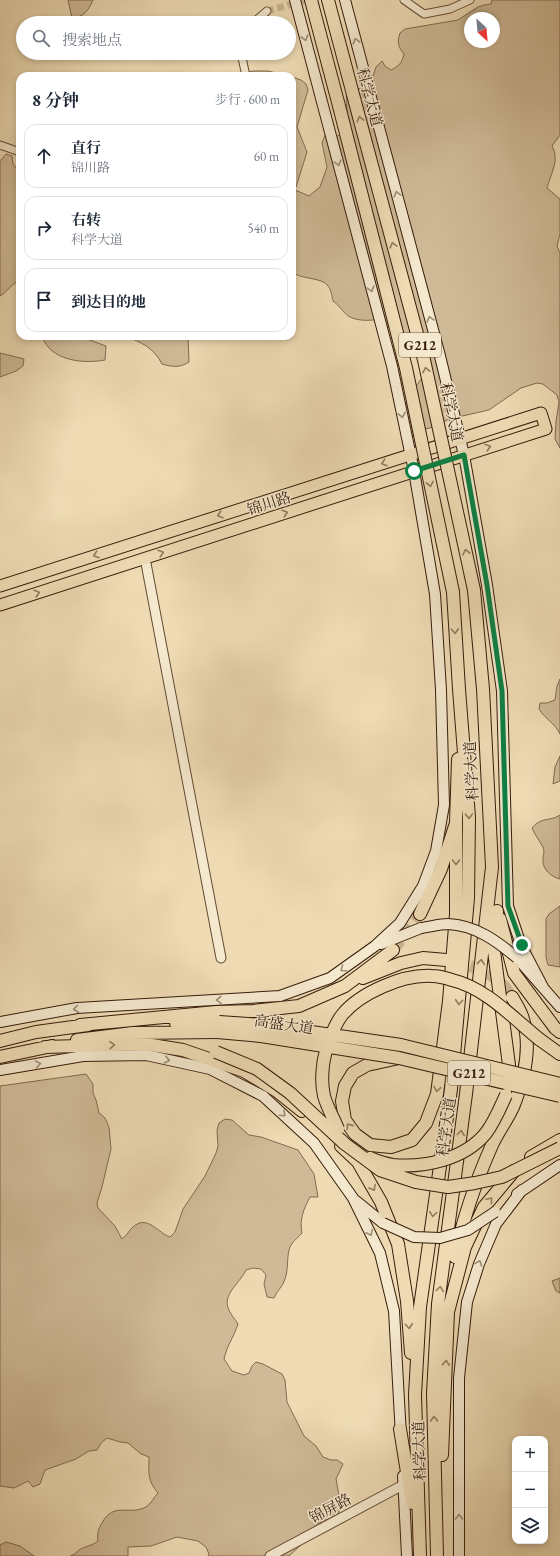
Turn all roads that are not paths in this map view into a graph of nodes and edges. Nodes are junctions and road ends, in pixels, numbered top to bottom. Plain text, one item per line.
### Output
1 (295, 0) edge
2 (311, 0) edge
3 (328, 0) edge
4 (345, 0) edge
5 (404, 0) edge
6 (470, 0) edge
7 (267, 11) tunnel mouth
8 (261, 16) edge
9 (243, 60) edge
10 (245, 72) edge
11 (0, 145) edge
12 (16, 151) edge
13 (460, 438) junction
14 (411, 454) junction
15 (464, 455) junction
16 (414, 471) junction
17 (145, 558) junction
18 (0, 586) edge
19 (0, 605) edge
20 (459, 689) junction
21 (456, 823) junction
22 (492, 867) junction
23 (497, 911) junction
24 (420, 914) tunnel mouth
25 (375, 946) junction
26 (393, 950) tunnel mouth
27 (222, 958) dead end
28 (446, 960) tunnel mouth
29 (345, 986) junction
30 (543, 987) junction
31 (512, 997) tunnel mouth
32 (560, 1007) edge
33 (0, 1022) edge
34 (80, 1025) junction
35 (218, 1027) junction
36 (560, 1032) edge
37 (0, 1041) edge
38 (145, 1044) junction
39 (45, 1047) junction
40 (560, 1054) edge
41 (0, 1057) edge
42 (399, 1058) junction
43 (0, 1070) edge
44 (560, 1084) edge
45 (560, 1096) edge
46 (560, 1140) edge
47 (560, 1148) edge
48 (360, 1159) junction
49 (560, 1165) edge
50 (522, 1190) junction
51 (353, 1198) junction
52 (448, 1312) junction
53 (414, 1396) junction
54 (400, 1429) junction
55 (403, 1485) junction
56 (270, 1556) edge
57 (407, 1556) edge
58 (420, 1556) edge
59 (438, 1556) edge
60 (459, 1556) edge

1 -> 14 main road, 科学大道
2 -> 20 highway, 科学大道 / G212, bridge
22 -> 3 highway, 科学大道 / G212, bridge
13 -> 4 main road, 科学大道
5 - 6 street
7 - 8 street
9 - 10 street
11 - 12 street
13 - 14 main road, 锦川路
13 - 15 main road, 科学大道
15 -> 13 main road, 锦川路
14 - 16 main road, 科学大道
14 -> 18 main road, 锦川路
15 - 16 main road, 锦川路
15 - 30 main road, 科学大道
17 -> 16 main road, 锦川路
16 - 25 main road, 科学大道
19 -> 17 main road, 锦川路
17 - 27 street
20 - 21 highway
20 -> 53 highway, 科学大道 / G212
21 - 24 highway
21 -> 42 highway
22 - 23 highway
59 -> 22 highway, 科学大道 / G212
23 - 36 highway
23 - 48 highway, bridge
25 - 30 main road, bridge
25 -> 33 main road, 高盛大道
26 - 29 highway
28 - 29 highway
29 - 34 highway
30 - 32 main road
31 - 52 highway
34 - 35 highway, 高盛大道
34 - 37 highway, 高盛大道
35 - 39 highway, 高盛大道
35 - 42 highway, 高盛大道, bridge
35 - 44 highway, 高盛大道, bridge
39 -> 38 highway
38 - 48 highway
38 - 48 highway, bridge
39 - 41 highway, 高盛大道
40 - 48 highway, bridge
42 - 45 highway, 高盛大道, bridge
43 -> 51 main road
52 -> 46 highway
47 - 48 highway, bridge
48 -> 53 highway
49 - 50 main road
50 - 51 main road, bridge
60 -> 50 main road
51 -> 54 main road, 科学大道
59 -> 52 highway
53 - 58 highway, 科学大道 / G212
54 - 55 main road, 科学大道
54 - 58 highway
55 - 56 street, 锦屏路
55 - 57 main road, 科学大道

